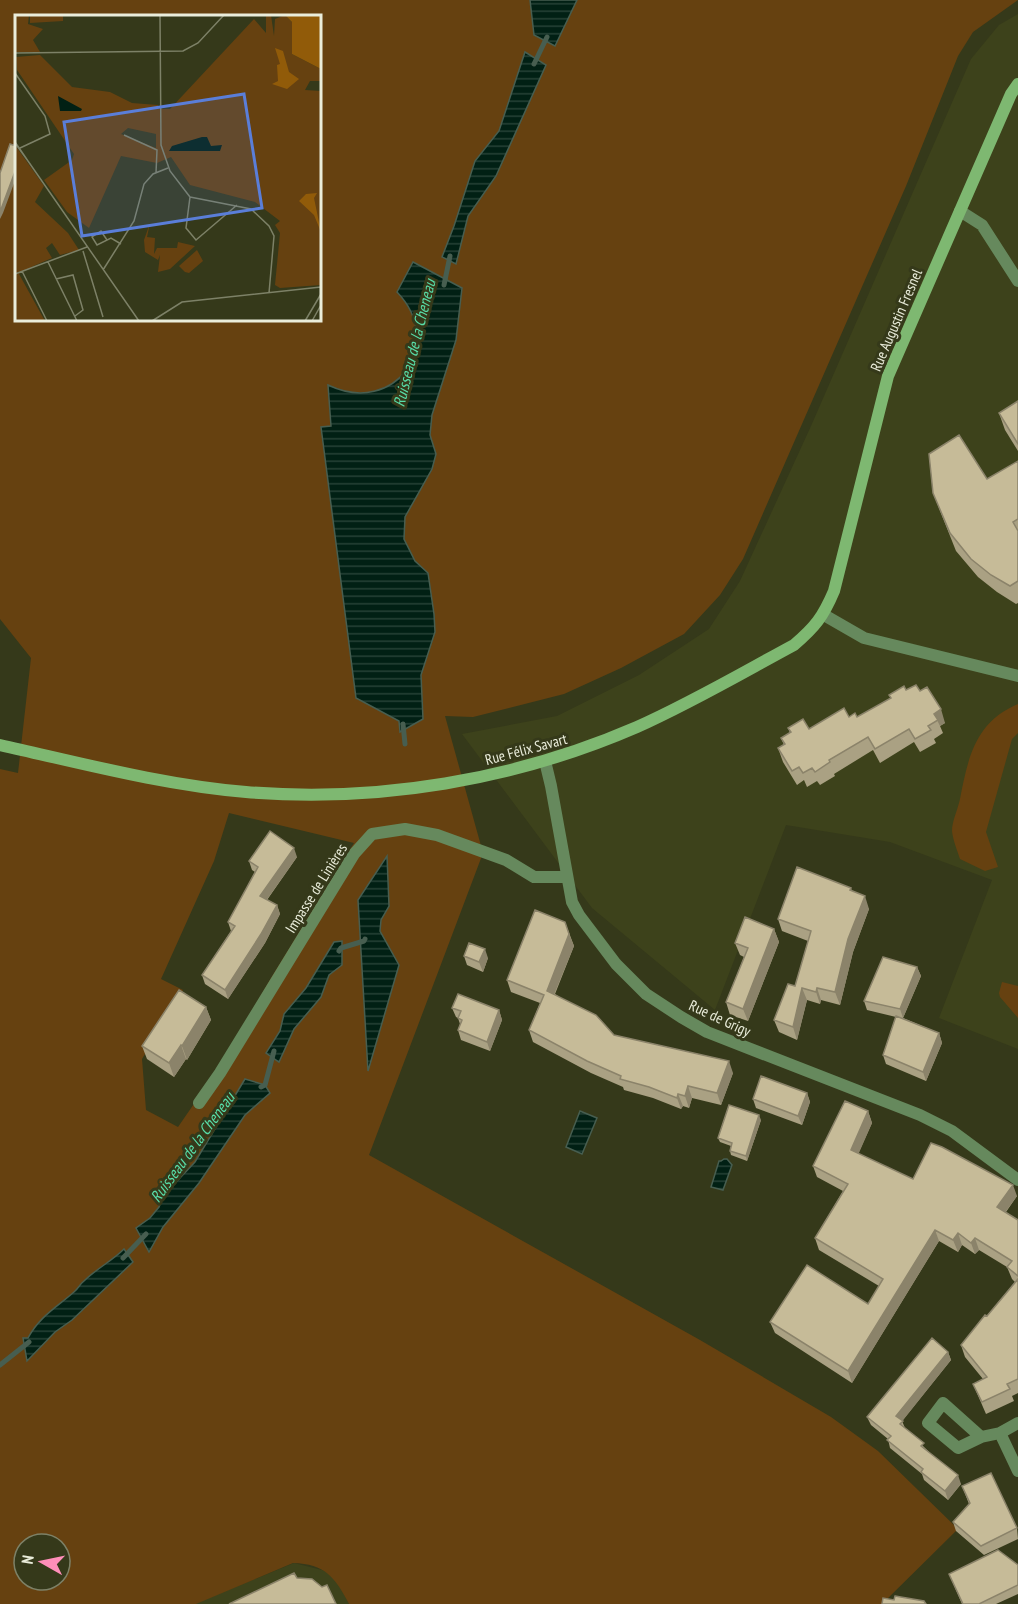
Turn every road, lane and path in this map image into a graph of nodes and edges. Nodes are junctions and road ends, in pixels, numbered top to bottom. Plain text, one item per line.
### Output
1 (1018, 84) edge
2 (960, 211) junction
3 (1018, 281) edge
4 (824, 615) junction
5 (1018, 676) edge
6 (0, 745) edge
7 (544, 761) junction
8 (567, 877) junction
9 (199, 1103) dead end
10 (1018, 1180) edge
11 (1018, 1423) edge
12 (1000, 1433) junction
13 (981, 1437) dead end
14 (1018, 1471) edge

1 - 2 street, Rue Augustin Fresnel
2 - 3 street
2 - 4 street, Rue Augustin Fresnel
4 - 5 street
4 - 7 street, Rue Félix Savart
6 - 7 street, Rue Félix Savart
7 - 8 street, Rue de Grigy
8 - 9 street, Impasse de Linières
8 - 10 street, Rue de Grigy
11 - 12 street
12 - 13 street
12 - 14 street

